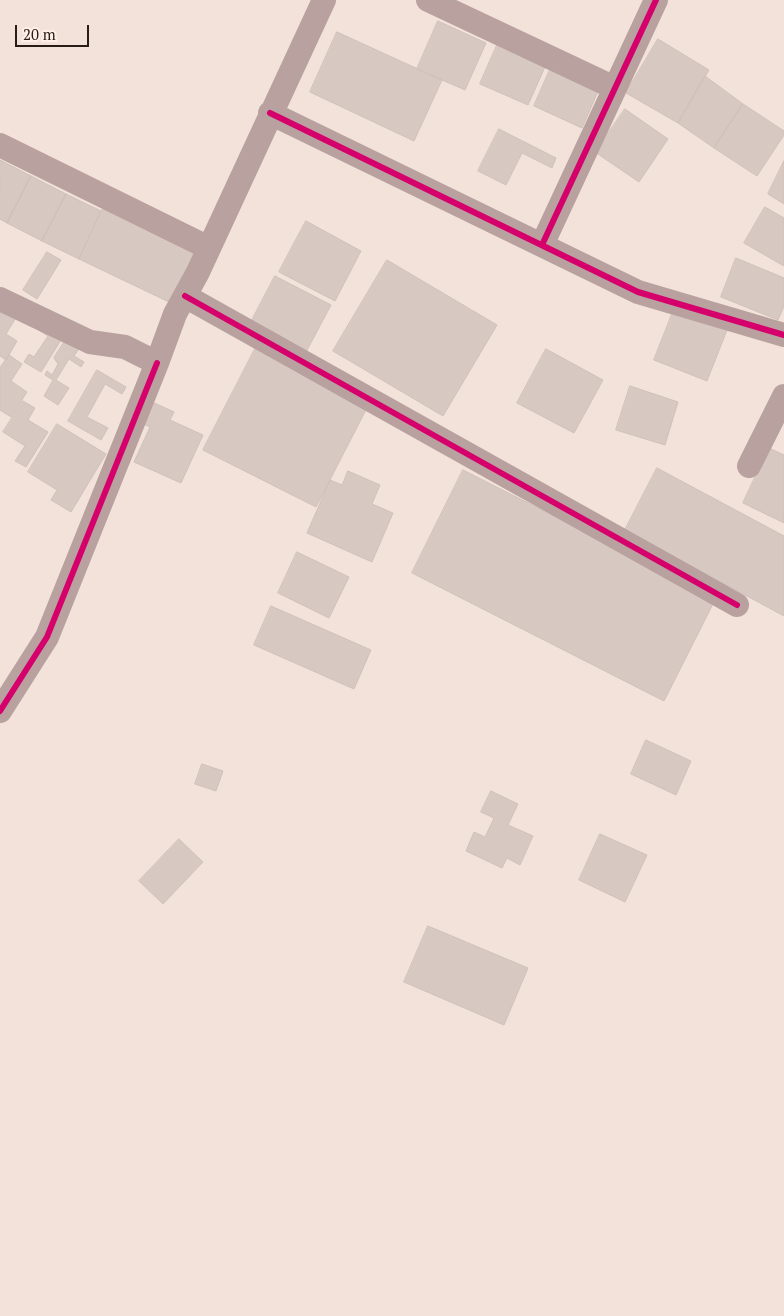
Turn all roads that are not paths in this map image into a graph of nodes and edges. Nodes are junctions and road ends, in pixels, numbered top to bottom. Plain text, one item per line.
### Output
1 (324, 0) edge
2 (428, 0) edge
3 (656, 0) edge
4 (615, 88) junction
5 (270, 113) junction
6 (0, 145) edge
7 (542, 245) junction
8 (210, 248) junction
9 (185, 296) junction
10 (0, 299) edge
11 (784, 335) edge
12 (157, 363) junction
13 (784, 396) edge
14 (749, 466) dead end
15 (737, 605) dead end
16 (0, 711) edge

1 - 5 street
2 - 4 street
3 - 4 street
4 - 7 street
5 - 7 street
5 - 8 street
6 - 8 street
7 - 11 street
8 - 9 street
9 - 12 street
9 - 15 street
10 - 12 street
12 - 16 street
13 - 14 street

